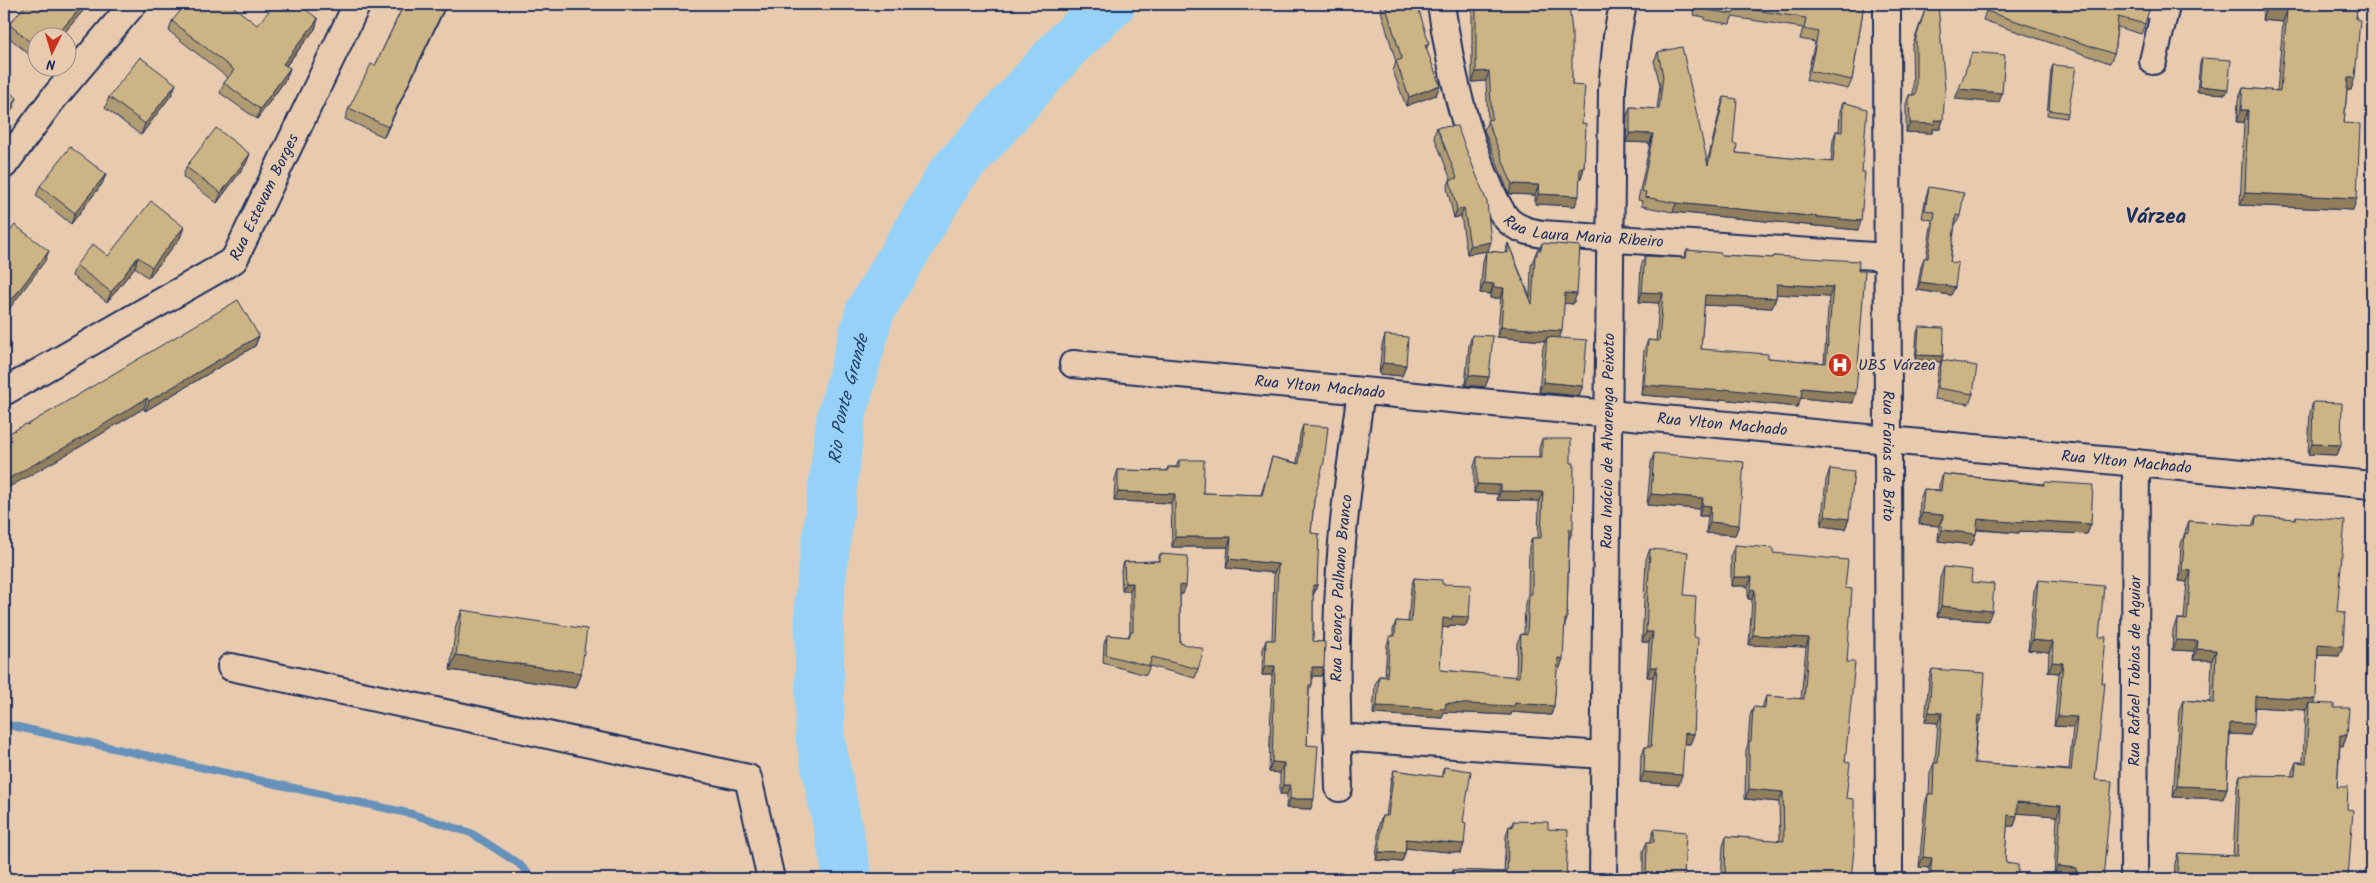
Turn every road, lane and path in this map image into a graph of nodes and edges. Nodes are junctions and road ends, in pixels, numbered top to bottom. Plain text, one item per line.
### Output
1 (133, 4) edge
2 (356, 4) edge
3 (1441, 4) edge
4 (1623, 4) edge
5 (1887, 4) edge
6 (2147, 4) edge
7 (2153, 61) dead end
8 (4, 165) edge
9 (1611, 238) junction
10 (1888, 257) junction
11 (1072, 364) dead end
12 (1361, 391) junction
13 (4, 392) edge
14 (1608, 414) junction
15 (1888, 440) junction
16 (2136, 463) junction
17 (2372, 485) edge
18 (231, 667) dead end
19 (1337, 738) junction
20 (1604, 755) junction
21 (1339, 788) dead end
22 (770, 879) edge
23 (1603, 879) edge
24 (1889, 879) edge
25 (2134, 879) edge

1 - 8 street
2 - 13 street, Rua Estevam Borges
3 - 9 street, Rua Laura Maria Ribeiro
4 - 9 street, Rua Inácio de Alvarenga Peixoto
5 - 10 street, Rua Farias de Brito
6 - 7 street
9 - 10 street, Rua Laura Maria Ribeiro
9 - 14 street, Rua Inácio de Alvarenga Peixoto
10 - 15 street, Rua Farias de Brito
11 - 12 street, Rua Ylton Machado
12 - 14 street, Rua Ylton Machado
12 - 19 street, Rua Leonço Palhano Branco
14 - 15 street, Rua Ylton Machado
14 - 20 street, Rua Inácio de Alvarenga Peixoto
15 - 16 street, Rua Ylton Machado
15 - 24 street, Rua Farias de Brito
16 - 17 street, Rua Ylton Machado
16 - 25 street, Rua Rafael Tobias de Aguiar
18 - 22 street
19 - 20 street
19 - 21 street, Rua Leonço Palhano Branco
20 - 23 street, Rua Inácio de Alvarenga Peixoto

